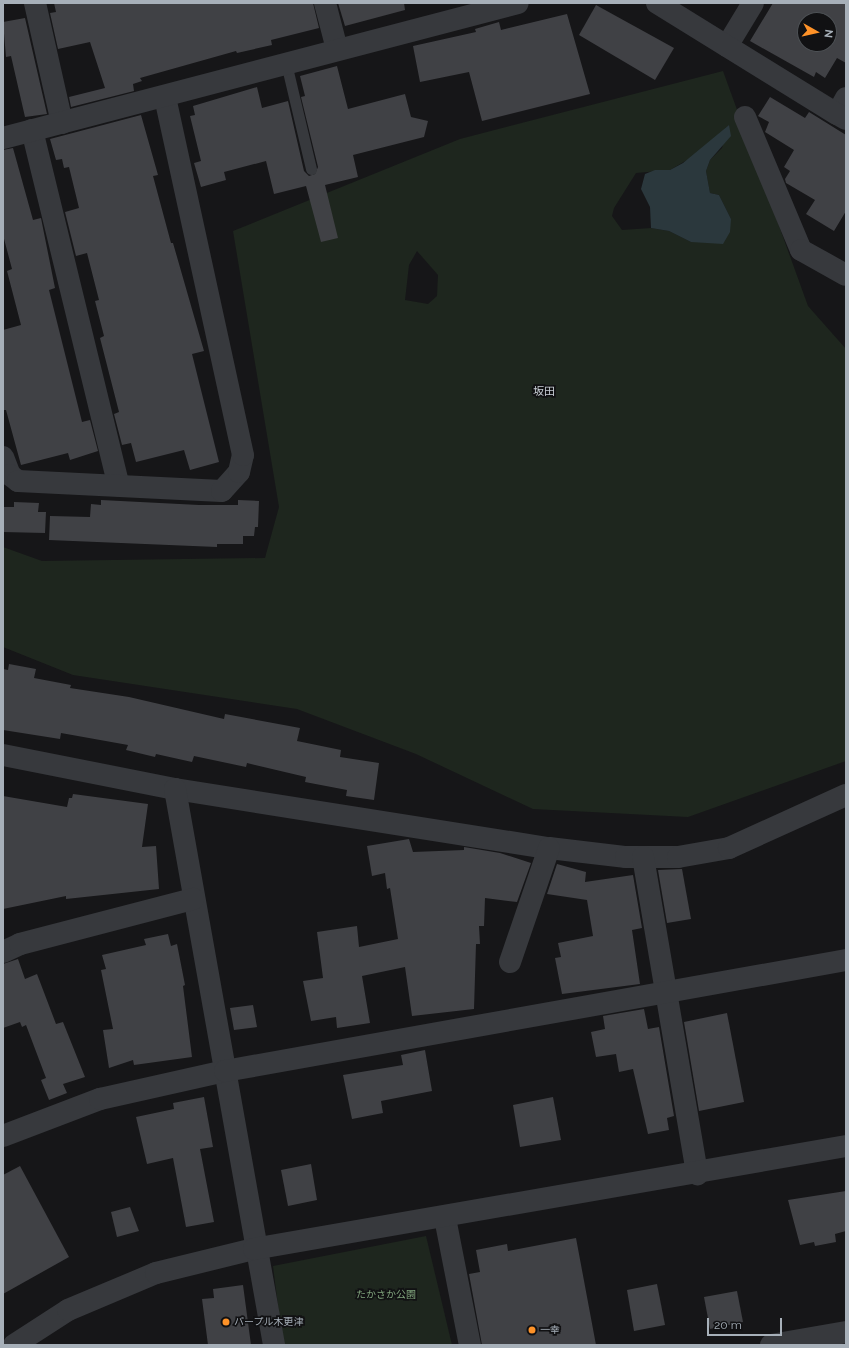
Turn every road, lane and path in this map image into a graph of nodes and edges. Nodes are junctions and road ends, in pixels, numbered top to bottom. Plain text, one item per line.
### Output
1 (34, 3) edge
2 (325, 3) edge
3 (518, 3) edge
4 (657, 3) edge
5 (753, 3) edge
6 (727, 46) junction
7 (337, 49) junction
8 (286, 63) junction
9 (165, 96) junction
10 (843, 110) edge
11 (745, 117) dead end
12 (62, 123) junction
13 (32, 130) junction
14 (3, 138) edge
15 (311, 168) dead end
16 (846, 275) edge
17 (3, 457) edge
18 (119, 486) junction
19 (3, 755) edge
20 (175, 789) junction
21 (846, 795) edge
22 (549, 848) junction
23 (643, 857) junction
24 (193, 899) junction
25 (3, 952) edge
26 (846, 960) edge
27 (510, 962) dead end
28 (666, 993) junction
29 (225, 1071) junction
30 (3, 1136) edge
31 (846, 1146) edge
32 (697, 1174) junction
33 (445, 1218) junction
34 (254, 1249) junction
35 (846, 1332) edge
36 (815, 1341) edge
37 (14, 1345) edge
38 (274, 1345) edge
39 (470, 1345) edge
40 (771, 1345) edge

1 - 12 street
2 - 7 street
3 - 7 street
4 - 6 street
5 - 6 street
6 - 10 street
7 - 8 street
8 - 9 street
8 - 15 lane
9 - 12 street
9 - 18 street
11 - 16 street
12 - 13 street
13 - 14 street
13 - 18 street
17 - 18 street
19 - 20 street
20 - 22 street
20 - 24 street
21 - 23 street
22 - 23 street
22 - 27 street
23 - 28 street
24 - 25 street
24 - 29 street
26 - 28 street
28 - 29 street
28 - 32 street
29 - 30 street
29 - 34 street
31 - 32 street
32 - 33 street
33 - 34 street
33 - 39 street
34 - 37 street
34 - 38 street
35 - 36 street
36 - 40 street

